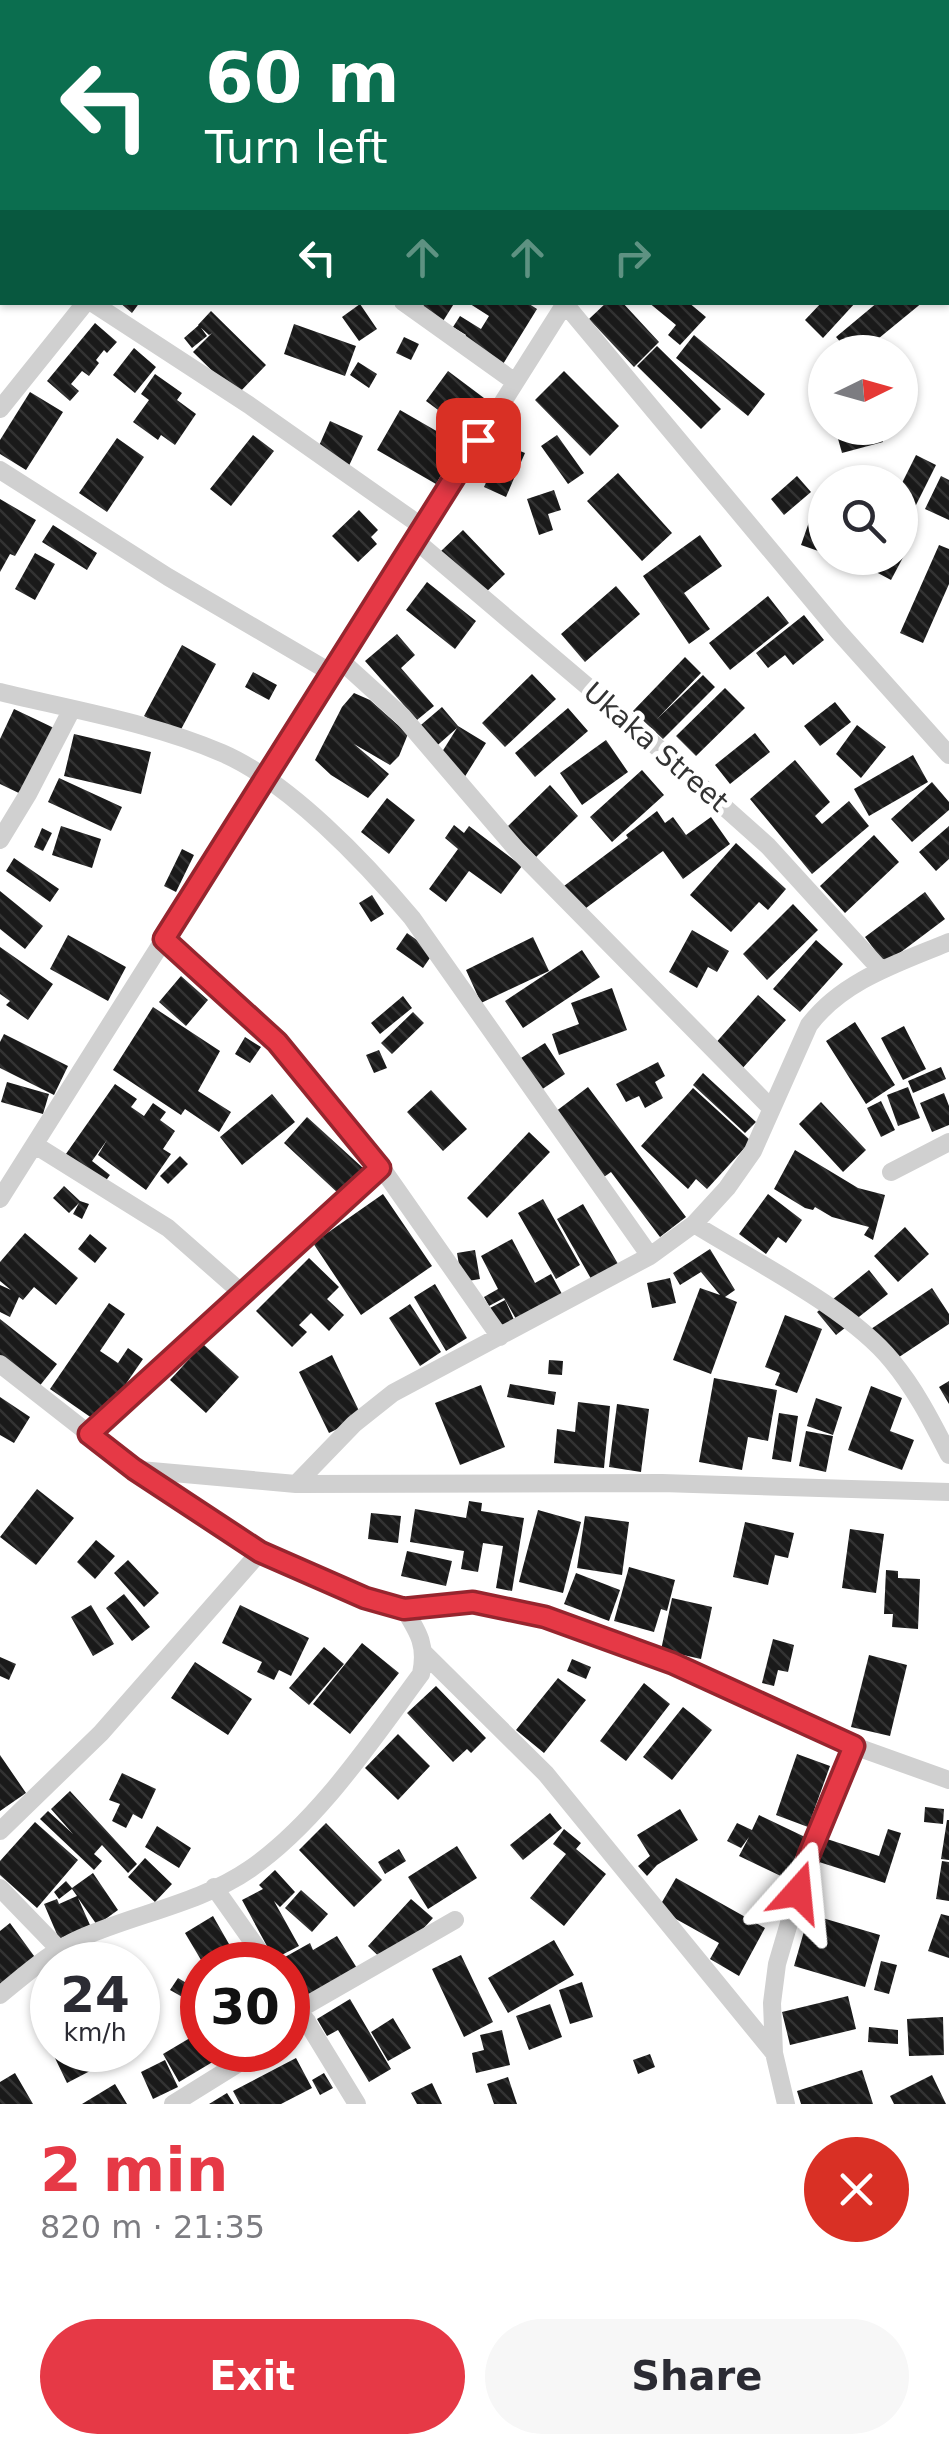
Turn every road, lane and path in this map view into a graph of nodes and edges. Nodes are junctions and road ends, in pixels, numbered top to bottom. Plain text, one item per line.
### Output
1 (86, 305) edge
2 (93, 305) edge
3 (407, 305) edge
4 (565, 305) edge
5 (568, 305) edge
6 (515, 382) junction
7 (0, 409) edge
8 (0, 470) edge
9 (420, 534) junction
10 (334, 666) junction
11 (0, 692) edge
12 (72, 709) junction
13 (949, 755) edge
14 (265, 776) junction
15 (0, 840) edge
16 (164, 939) junction
17 (949, 942) edge
18 (881, 970) junction
19 (772, 1108) junction
20 (949, 1142) edge
21 (34, 1145) junction
22 (380, 1168) junction
23 (891, 1172) dead end
24 (3, 1187) edge
25 (694, 1224) junction
26 (650, 1256) junction
27 (242, 1292) junction
28 (500, 1337) junction
29 (0, 1364) edge
30 (89, 1434) junction
31 (949, 1455) edge
32 (134, 1469) junction
33 (296, 1484) junction
34 (949, 1492) edge
35 (260, 1552) junction
36 (404, 1609) junction
37 (425, 1654) junction
38 (854, 1746) junction
39 (949, 1780) edge
40 (0, 1831) edge
41 (214, 1887) junction
42 (0, 1888) edge
43 (455, 1920) dead end
44 (53, 1942) edge
45 (77, 1942) edge
46 (253, 1942) edge
47 (30, 1972) edge
48 (0, 1994) edge
49 (310, 2011) edge
50 (310, 2025) edge
51 (774, 2053) junction
52 (225, 2072) edge
53 (173, 2104) edge
54 (357, 2104) edge
55 (786, 2104) edge

1 - 7 street
2 - 9 street, Ukaka Street
3 - 6 street
4 - 6 street
5 - 13 street
6 - 9 street
8 - 10 street
9 - 10 street
9 - 18 street, Ukaka Street
10 - 14 street
10 - 19 street
11 - 12 street
12 - 14 street
12 - 15 street
14 - 16 street
14 - 26 street
16 - 21 street
16 - 22 street
17 - 18 street
18 - 19 street
19 - 25 street
20 - 23 street
21 - 24 street
21 - 27 street
22 - 27 street
22 - 28 street
25 - 26 street
25 - 31 street
26 - 28 street
27 - 30 street
28 - 33 street
29 - 30 street
30 - 32 street
32 - 33 street
32 - 35 street
33 - 34 street
35 - 36 street
35 - 40 street
36 - 37 street
36 - 38 street
37 - 41 street
37 - 51 street
38 - 39 street
38 - 51 street
41 - 45 street
41 - 46 street
42 - 44 street
43 - 49 street
47 - 48 street
50 - 54 street
51 - 55 street
52 - 53 street

